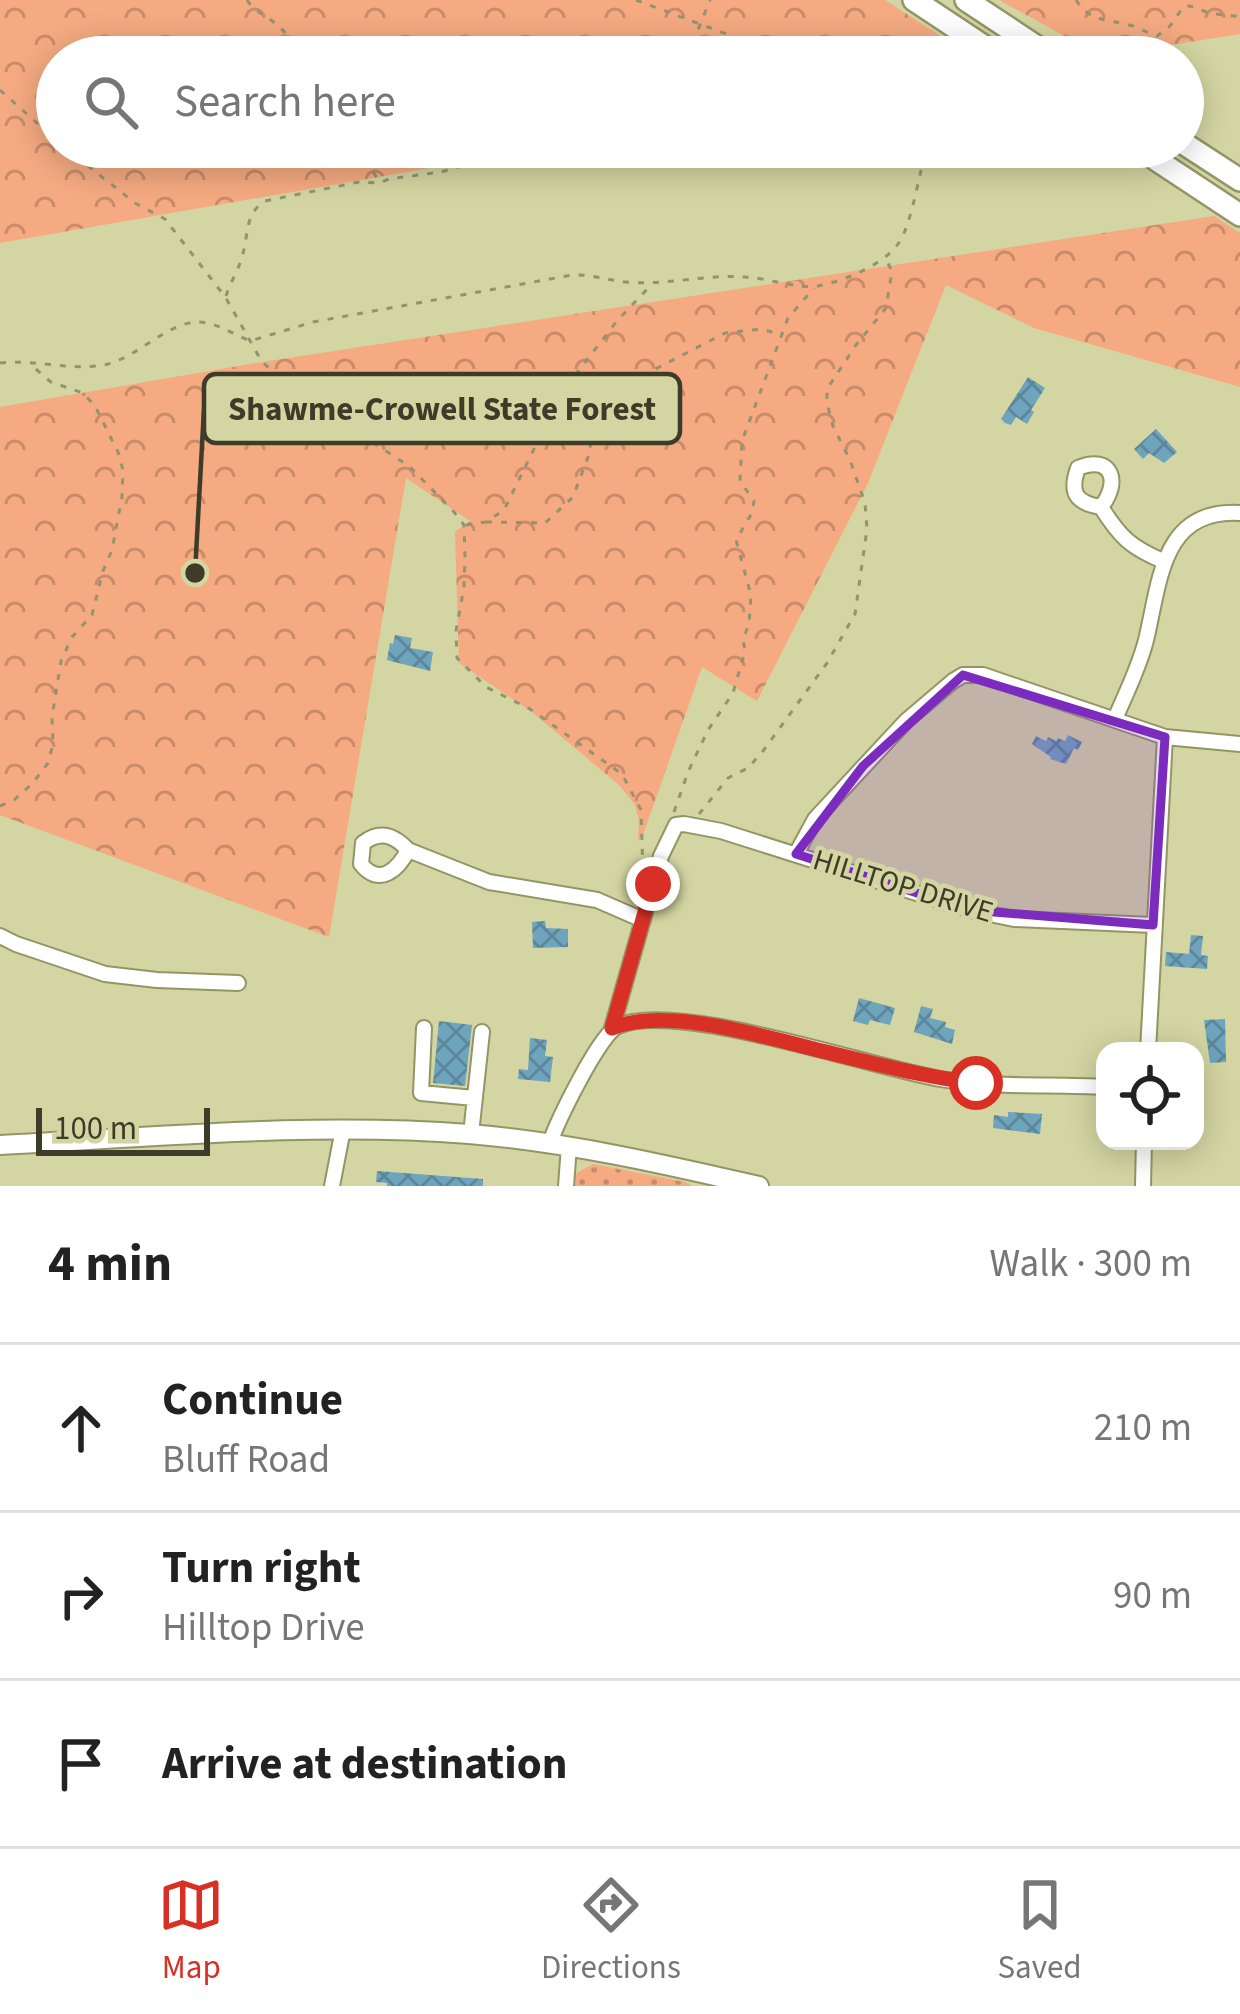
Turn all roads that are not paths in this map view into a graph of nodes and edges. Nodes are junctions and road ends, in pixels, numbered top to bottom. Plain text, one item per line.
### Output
1 (914, 0) edge
2 (968, 1) edge
3 (962, 32) junction
4 (968, 36) edge
5 (1020, 36) edge
6 (1204, 157) edge
7 (1169, 168) edge
8 (1240, 180) edge
9 (1240, 214) edge
10 (1101, 507) dead end
11 (1240, 513) edge
12 (1163, 561) junction
13 (1115, 719) junction
14 (1165, 737) junction
15 (1240, 744) edge
16 (408, 850) dead end
17 (796, 854) junction
18 (643, 920) junction
19 (1153, 925) junction
20 (0, 936) edge
21 (238, 982) dead end
22 (424, 1028) dead end
23 (612, 1028) junction
24 (482, 1032) dead end
25 (1148, 1042) edge
26 (1096, 1087) edge
27 (474, 1099) junction
28 (343, 1129) junction
29 (472, 1134) junction
30 (0, 1145) edge
31 (560, 1145) junction
32 (1144, 1150) edge
33 (715, 1181) edge
34 (332, 1186) edge
35 (566, 1186) edge
36 (759, 1186) edge
37 (1143, 1186) edge

1 - 3 highway
2 - 3 street
2 - 5 highway
3 - 4 highway
6 - 8 highway
7 - 9 highway
10 - 12 street
11 - 12 street
12 - 13 street
13 - 14 street, HILLTOP DRIVE
13 - 17 street, HILLTOP DRIVE
14 - 15 street, HILLTOP DRIVE
14 - 19 street
16 - 18 street
17 - 18 street, HILLTOP DRIVE
17 - 19 street, HILLTOP DRIVE
18 - 23 street
19 - 25 street
20 - 21 street
22 - 27 street
23 - 26 street
23 - 31 street
24 - 27 street
27 - 29 street
28 - 29 main road
28 - 30 main road
28 - 34 street
29 - 31 main road
31 - 33 main road
31 - 35 street
32 - 37 street
33 - 36 main road

